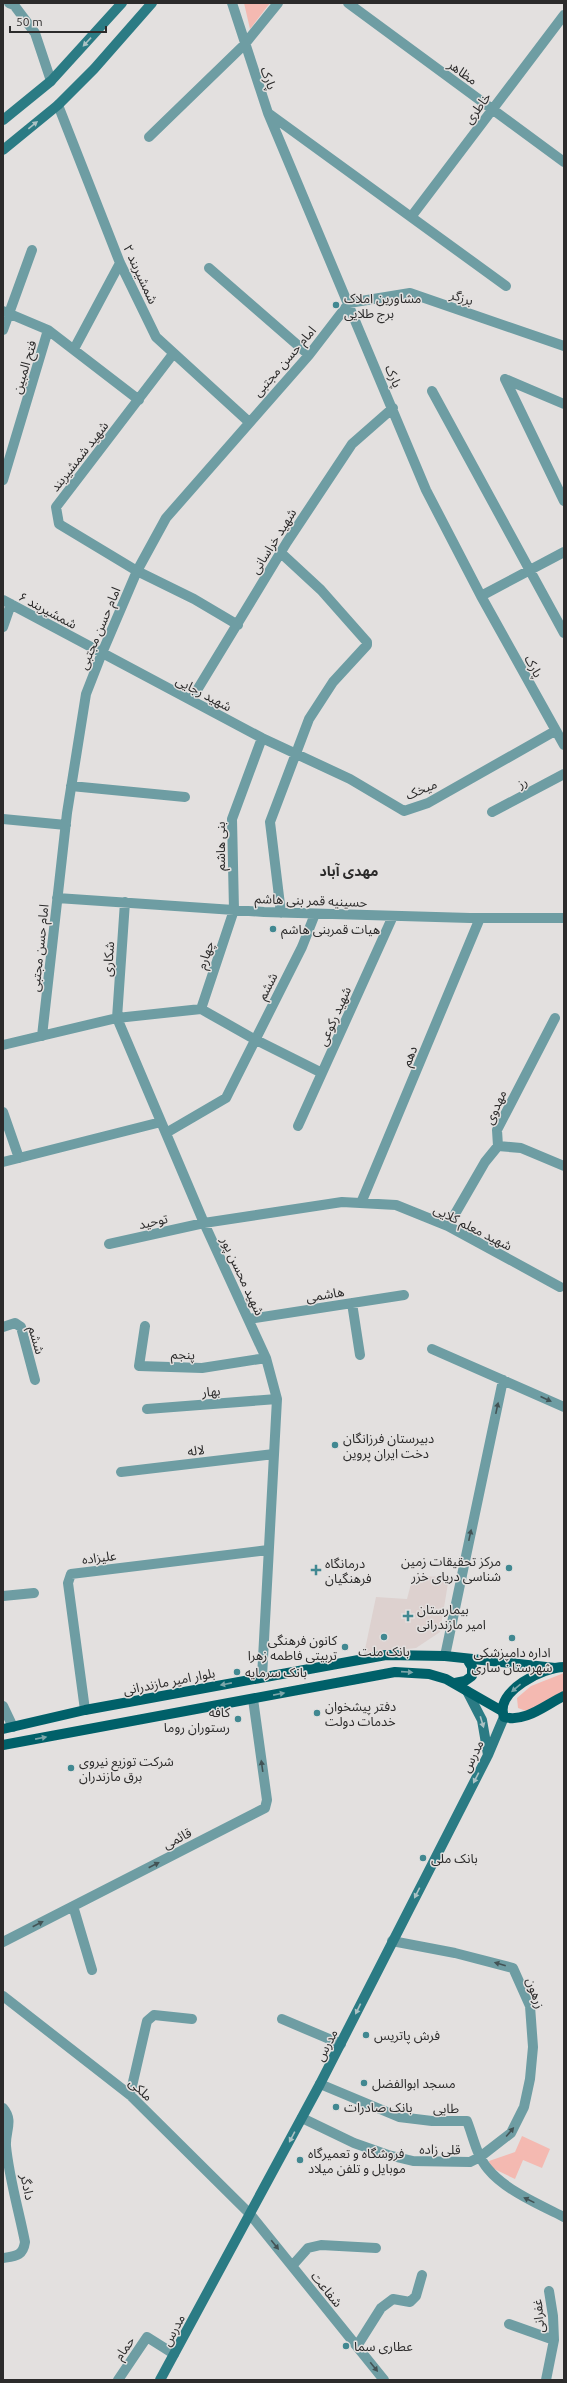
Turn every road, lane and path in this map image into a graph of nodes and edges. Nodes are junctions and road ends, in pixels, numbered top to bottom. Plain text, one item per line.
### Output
1 (9, 3) edge
2 (122, 3) edge
3 (152, 3) edge
4 (232, 3) edge
5 (278, 3) edge
6 (348, 3) edge
7 (564, 15) edge
8 (244, 45) junction
9 (51, 81) junction
10 (58, 105) junction
11 (492, 109) junction
12 (268, 112) junction
13 (3, 120) edge
14 (149, 137) dead end
15 (3, 150) edge
16 (564, 162) edge
17 (411, 217) junction
18 (32, 250) dead end
19 (120, 262) junction
20 (209, 268) dead end
21 (506, 286) dead end
22 (349, 303) junction
23 (6, 312) edge
24 (3, 330) edge
25 (48, 330) junction
26 (564, 346) edge
27 (74, 349) junction
28 (173, 354) junction
29 (309, 355) junction
30 (432, 391) dead end
31 (139, 400) junction
32 (564, 404) edge
33 (393, 408) junction
34 (249, 422) junction
35 (3, 480) edge
36 (564, 501) edge
37 (564, 552) edge
38 (281, 553) junction
39 (530, 570) junction
40 (137, 571) junction
41 (481, 596) junction
42 (7, 602) edge
43 (238, 625) junction
44 (3, 627) edge
45 (564, 633) edge
46 (102, 653) junction
47 (191, 700) junction
48 (555, 731) junction
49 (262, 738) junction
50 (564, 745) edge
51 (295, 755) junction
52 (564, 774) edge
53 (71, 786) junction
54 (185, 797) dead end
55 (492, 812) dead end
56 (3, 819) edge
57 (66, 825) junction
58 (57, 898) junction
59 (125, 902) junction
60 (234, 910) junction
61 (281, 913) junction
62 (315, 914) junction
63 (393, 916) junction
64 (480, 918) junction
65 (564, 918) edge
66 (201, 1009) junction
67 (117, 1018) junction
68 (555, 1018) dead end
69 (42, 1036) junction
70 (254, 1039) junction
71 (3, 1045) edge
72 (322, 1073) junction
73 (3, 1112) edge
74 (161, 1122) junction
75 (298, 1126) dead end
76 (166, 1133) junction
77 (498, 1146) junction
78 (19, 1158) junction
79 (3, 1162) edge
80 (564, 1166) edge
81 (362, 1203) junction
82 (204, 1223) junction
83 (448, 1226) junction
84 (109, 1244) dead end
85 (560, 1287) dead end
86 (404, 1295) dead end
87 (352, 1303) junction
88 (249, 1319) junction
89 (145, 1326) dead end
90 (3, 1327) edge
91 (432, 1349) dead end
92 (360, 1355) dead end
93 (266, 1358) junction
94 (34, 1380) dead end
95 (503, 1380) junction
96 (277, 1399) junction
97 (564, 1407) edge
98 (147, 1409) dead end
99 (274, 1454) junction
100 (121, 1472) dead end
101 (268, 1550) junction
102 (34, 1593) dead end
103 (3, 1596) edge
104 (445, 1656) junction
105 (467, 1659) junction
106 (562, 1667) edge
107 (262, 1677) junction
108 (455, 1683) junction
109 (467, 1691) junction
110 (564, 1696) edge
111 (253, 1699) junction
112 (3, 1706) edge
113 (85, 1710) junction
114 (503, 1714) junction
115 (8, 1728) edge
116 (3, 1745) edge
117 (488, 1755) junction
118 (73, 1906) junction
119 (3, 1942) edge
120 (392, 1942) junction
121 (92, 1970) dead end
122 (3, 1996) edge
123 (192, 2019) dead end
124 (282, 2019) dead end
125 (341, 2044) junction
126 (320, 2084) junction
127 (130, 2095) junction
128 (3, 2108) edge
129 (302, 2118) junction
130 (480, 2157) junction
131 (250, 2214) junction
132 (564, 2217) edge
133 (376, 2248) dead end
134 (3, 2258) edge
135 (292, 2266) junction
136 (422, 2275) dead end
137 (549, 2291) dead end
138 (509, 2324) dead end
139 (554, 2340) junction
140 (357, 2346) junction
141 (174, 2354) junction
142 (118, 2380) edge
143 (160, 2380) edge
144 (384, 2380) edge
145 (546, 2380) edge

1 - 9 street
2 -> 9 main road
3 - 10 main road
4 - 8 street, پارک
5 - 8 street
6 - 11 street, مظاهر
7 - 11 street, خاطری
8 - 12 street, پارک
8 - 14 street
9 - 13 main road
15 -> 10 main road
10 - 19 street, شمشیربند ۲
11 - 16 street, مظاهر
11 - 17 street, خاطری
12 - 17 street
12 - 22 street, پارک
17 - 21 street
18 - 23 street
19 - 27 street
19 - 28 street, شمشیربند ۲
20 - 29 street
22 - 26 street, برزگر
22 - 29 street, امام حسن مجتبی
22 - 33 street, پارک
23 - 24 street
23 - 25 street
25 - 27 street
25 - 35 street, فتح المبین
27 - 31 street
28 - 31 street, شهید شمشیربند
28 - 34 street, شمشیربند ۲
29 - 34 street, امام حسن مجتبی
30 - 39 street
31 - 40 street, شهید شمشیربند
32 - 36 street
33 - 38 street, شهید خراسانی
33 - 41 street, پارک
34 - 40 street, امام حسن مجتبی
37 - 39 street
38 - 43 street, شهید خراسانی
38 - 51 street
39 - 41 street
39 - 45 street
40 - 43 street, شهید شمشیربند
40 - 46 street, امام حسن مجتبی
41 - 48 street, پارک
42 - 44 street
42 - 46 street, شمشیربند ۶
43 - 47 street, شهید خراسانی
46 - 47 street, شهید رجایی
46 - 53 street, امام حسن مجتبی
47 - 49 street, شهید رجایی
48 - 50 street, پارک
48 - 51 street, میخک
49 - 51 street, شهید رجایی
49 - 60 street, بنی هاشم
51 - 61 street
52 - 55 street, رز
53 - 54 street
53 - 57 street, امام حسن مجتبی
56 - 57 street
57 - 58 street, امام حسن مجتبی
58 - 59 street, حسینیه قمر بنی هاشم
58 - 69 street, امام حسن مجتبی
59 - 60 street, حسینیه قمر بنی هاشم
59 - 67 street, شکاری
60 - 61 street, حسینیه قمر بنی هاشم
60 - 66 street, چهارم
61 - 62 street, حسینیه قمر بنی هاشم
62 - 63 street, حسینیه قمر بنی هاشم
62 - 70 street, ششم
63 - 64 street, حسینیه قمر بنی هاشم
63 - 72 street, شهید رکوعی
64 - 65 street, حسینیه قمر بنی هاشم
64 - 81 street, دهم
66 - 67 street
66 - 70 street
67 - 69 street
67 - 74 street, شهید محسن پور
68 - 77 street, مهدوی
69 - 71 street
70 - 72 street
70 - 76 street, ششم
72 - 75 street, شهید رکوعی
73 - 78 street
74 - 76 street, شهید محسن پور
74 - 78 street
76 - 82 street, شهید محسن پور
77 - 80 street
77 - 83 street
78 - 79 street
81 - 82 street, شهید معلم کلایی
81 - 83 street, شهید معلم کلایی
82 - 84 street, توحید
82 - 88 street, شهید محسن پور
83 - 85 street, شهید معلم کلایی
86 - 87 street, هاشمی
87 - 88 street, هاشمی
87 - 92 street
88 - 93 street, شهید محسن پور
89 - 93 street, پنجم
90 - 94 street, ششم
91 - 95 street
93 - 96 street, شهید محسن پور
95 -> 97 street
104 -> 95 street
96 - 98 street, بهار
96 - 99 street, شهید محسن پور
99 - 100 street, لاله
99 - 101 street, شهید محسن پور
101 - 107 street, شهید محسن پور
101 - 113 street, علیزاده
102 - 103 street
104 - 105 main road, بلوار امیر مازندرانی
104 - 107 main road, بلوار امیر مازندرانی
105 - 106 main road, بلوار امیر مازندرانی
105 - 108 main road
106 -> 114 main road
107 -> 113 main road, بلوار امیر مازندرانی
108 - 109 main road
111 -> 108 main road
109 - 114 main road
109 -> 117 main road
110 - 114 main road
116 -> 111 main road
118 -> 111 street, قائمی
112 - 115 street
113 - 115 main road, بلوار امیر مازندرانی
114 - 117 main road, مدرس
117 -> 120 main road, مدرس
119 -> 118 street, قائمی
118 - 121 street
120 -> 125 main road, مدرس
130 -> 120 street, زرهون
122 - 127 street, ملکی
123 - 127 street
124 - 125 street
125 - 126 main road, مدرس
126 - 129 main road, مدرس
126 - 130 street, طایی
127 - 131 street, ملکی
128 - 134 street, دادگر
129 - 130 street, قلی زاده
129 -> 131 main road, مدرس
132 -> 130 street
131 -> 135 street, شفاعت
131 - 141 main road, مدرس
133 - 135 street
135 - 140 street, شفاعت
136 - 140 street
137 - 139 street, غفرانی
138 - 139 street, غفرانی
139 - 145 street, غفرانی
140 -> 144 street, شفاعت
141 - 142 street, حمام
141 - 143 main road, مدرس

